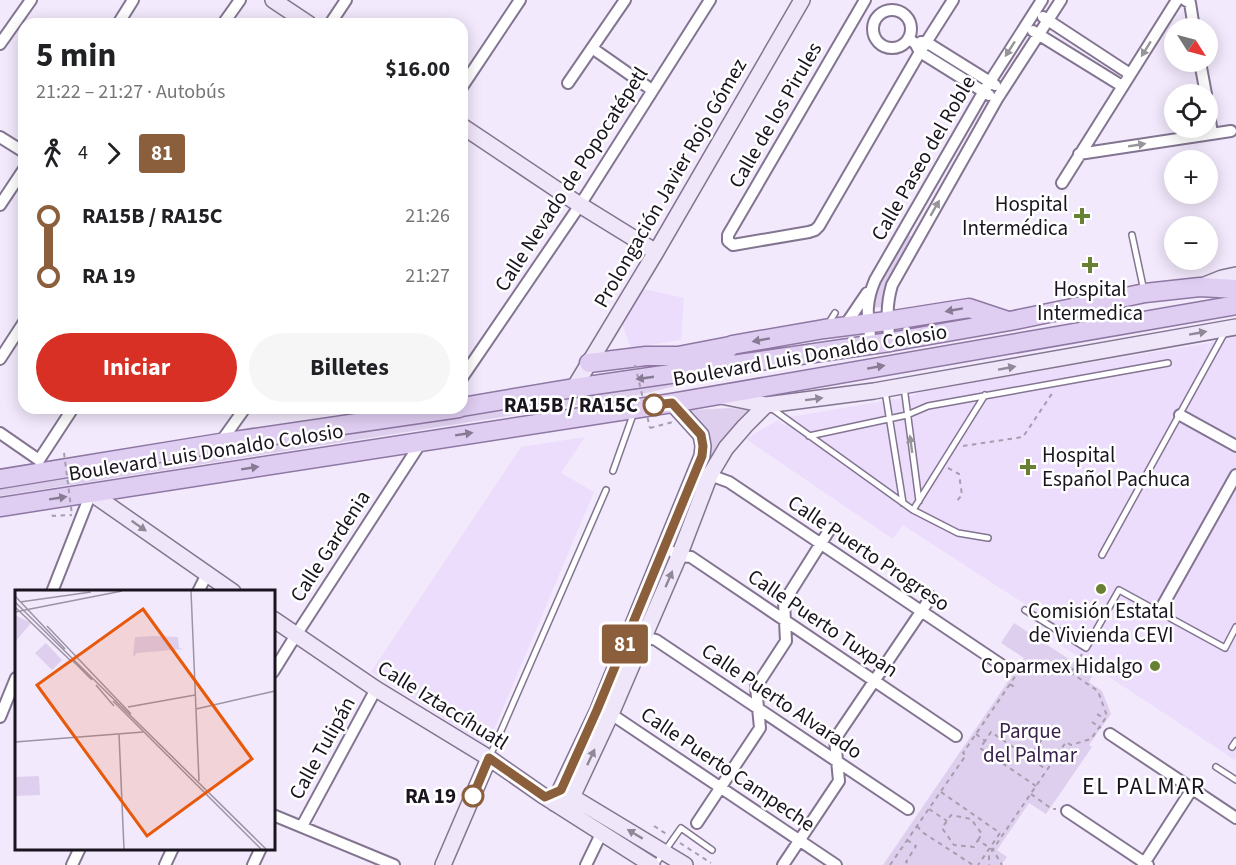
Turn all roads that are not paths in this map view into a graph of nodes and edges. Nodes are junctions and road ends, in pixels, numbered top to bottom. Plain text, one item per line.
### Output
1 (31, 0) edge
2 (133, 0) edge
3 (240, 0) edge
4 (273, 0) edge
5 (346, 0) edge
6 (520, 0) edge
7 (625, 0) edge
8 (710, 0) edge
9 (802, 0) edge
10 (953, 0) edge
11 (1042, 0) edge
12 (1061, 0) edge
13 (1177, 0) edge
14 (1185, 0) edge
15 (862, 4) edge
16 (1034, 11) junction
17 (18, 18) edge
18 (18, 18) edge
19 (122, 18) edge
20 (228, 18) edge
21 (300, 18) edge
22 (334, 18) edge
23 (1192, 18) edge
24 (877, 20) junction
25 (1047, 20) junction
26 (1025, 26) junction
27 (1039, 34) junction
28 (0, 44) edge
29 (917, 44) junction
30 (1084, 44) junction
31 (592, 48) junction
32 (1077, 57) junction
33 (1130, 74) junction
34 (468, 78) edge
35 (568, 83) dead end
36 (1122, 86) junction
37 (987, 87) junction
38 (652, 90) junction
39 (1000, 95) junction
40 (468, 130) edge
41 (1231, 131) dead end
42 (1218, 133) edge
43 (0, 137) edge
44 (1185, 138) edge
45 (18, 148) edge
46 (1079, 154) junction
47 (1062, 183) dead end
48 (18, 188) edge
49 (0, 205) edge
50 (580, 206) junction
51 (1132, 235) dead end
52 (656, 252) junction
53 (1236, 275) edge
54 (875, 280) junction
55 (1200, 287) junction
56 (1236, 289) edge
57 (1145, 293) junction
58 (1236, 305) edge
59 (851, 319) junction
60 (887, 321) junction
61 (1010, 321) junction
62 (1232, 327) edge
63 (18, 331) edge
64 (890, 342) junction
65 (871, 344) junction
66 (732, 345) junction
67 (0, 359) edge
68 (589, 363) junction
69 (1168, 363) dead end
70 (468, 369) edge
71 (705, 369) junction
72 (904, 386) junction
73 (574, 387) junction
74 (885, 389) junction
75 (715, 395) junction
76 (985, 395) junction
77 (672, 403) junction
78 (766, 405) junction
79 (468, 407) edge
80 (635, 407) junction
81 (70, 414) edge
82 (240, 414) edge
83 (386, 414) edge
84 (907, 415) junction
85 (1180, 415) junction
86 (889, 418) junction
87 (0, 433) edge
88 (809, 436) junction
89 (422, 441) junction
90 (220, 443) junction
91 (1236, 446) edge
92 (41, 466) junction
93 (613, 471) dead end
94 (710, 475) junction
95 (0, 478) edge
96 (1235, 478) edge
97 (606, 490) dead end
98 (91, 493) junction
99 (919, 501) junction
100 (903, 503) junction
101 (0, 507) edge
102 (913, 510) junction
103 (830, 529) dead end
104 (988, 538) dead end
105 (821, 544) junction
106 (665, 548) junction
107 (1102, 555) dead end
108 (679, 556) junction
109 (207, 574) junction
110 (53, 590) edge
111 (199, 590) edge
112 (230, 590) edge
113 (931, 597) dead end
114 (1025, 610) dead end
115 (921, 612) junction
116 (1159, 612) junction
117 (274, 620) edge
118 (784, 621) junction
119 (1236, 627) edge
120 (638, 633) junction
121 (296, 635) junction
122 (1003, 666) dead end
123 (274, 670) edge
124 (15, 680) edge
125 (874, 681) junction
126 (376, 689) junction
127 (3, 705) edge
128 (758, 708) junction
129 (604, 712) junction
130 (0, 717) edge
131 (1110, 734) dead end
132 (956, 736) dead end
133 (489, 758) junction
134 (837, 761) junction
135 (1215, 767) dead end
136 (1236, 780) edge
137 (720, 788) junction
138 (1192, 789) junction
139 (559, 799) junction
140 (909, 809) dead end
141 (1067, 810) road end
142 (274, 818) edge
143 (1236, 818) edge
144 (697, 823) dead end
145 (302, 826) junction
146 (602, 834) junction
147 (800, 841) junction
148 (80, 850) edge
149 (172, 850) edge
150 (260, 850) edge
151 (712, 850) dead end
152 (664, 852) junction
153 (366, 854) junction
154 (1145, 864) edge
155 (72, 865) edge
156 (165, 865) edge
157 (253, 865) edge
158 (361, 865) edge
159 (394, 865) edge
160 (443, 865) edge
161 (586, 865) edge
162 (654, 865) edge
163 (685, 865) edge
164 (783, 865) edge
165 (836, 865) edge

1 - 17 street
2 - 19 street
3 - 20 street
4 - 21 street
5 - 22 street
6 - 34 street
7 - 31 street
8 - 38 street, Calle Nevado de Popocatépetl
9 - 52 street, Prolongación Javier Rojo Gómez
10 - 29 street
11 - 16 street, Calle Paseo del Roble
12 - 25 street, Calle Paseo del Roble
13 -> 33 street
14 - 23 street
15 - 24 street, Calle de los Pirules
15 - 29 street, Calle de los Pirules
16 - 25 street
16 - 26 street, Calle Paseo del Roble
18 - 28 street
24 - 29 street
24 - 29 street
25 - 27 street, Calle Paseo del Roble
25 - 30 street
26 - 27 street
26 -> 37 street, Calle Paseo del Roble
27 - 32 street
27 - 39 street, Calle Paseo del Roble
29 - 37 street
30 - 32 street
30 - 33 street
31 - 35 street
31 - 38 street
32 - 36 street
33 - 36 street
36 - 46 street
37 - 39 street
37 - 54 street, Calle Paseo del Roble
38 - 50 street, Calle Nevado de Popocatépetl
60 -> 39 street, Calle Paseo del Roble
40 - 50 street
41 - 42 street
43 - 45 street
46 -> 44 street
46 - 47 street
48 - 49 street
50 - 52 street
50 - 70 street, Calle Nevado de Popocatépetl
51 - 57 lane
52 - 68 street, Prolongación Javier Rojo Gómez
53 - 55 street
54 - 59 street
54 - 59 street, Calle Paseo del Roble
55 - 56 main road, Boulevard Luis Donaldo Colosio
55 - 57 main road, Boulevard Luis Donaldo Colosio
57 - 61 main road, Boulevard Luis Donaldo Colosio
75 -> 58 main road, Boulevard Luis Donaldo Colosio
59 - 60 main road
59 - 65 street, Calle Paseo del Roble
59 -> 66 main road
61 -> 60 main road
60 - 64 street, Calle Paseo del Roble
61 - 64 main road, Boulevard Luis Donaldo Colosio
72 -> 62 street
62 - 85 lane
63 - 67 street
64 - 65 main road, Boulevard Luis Donaldo Colosio
65 - 71 main road, Boulevard Luis Donaldo Colosio
66 - 68 main road
66 - 71 main road
68 - 73 street, Prolongación Javier Rojo Gómez
69 - 76 lane
71 -> 73 main road, Boulevard Luis Donaldo Colosio
72 - 74 street
72 - 84 lane
73 - 79 main road, Boulevard Luis Donaldo Colosio
78 -> 74 street
74 - 86 lane
75 - 77 main road, Boulevard Luis Donaldo Colosio
75 - 78 street
76 - 84 lane
76 - 99 lane
77 - 80 main road, Boulevard Luis Donaldo Colosio
77 - 106 street
78 - 88 lane
78 - 94 street
89 -> 80 main road, Boulevard Luis Donaldo Colosio
80 - 93 lane
81 - 92 street
82 - 90 street
83 - 90 main road, Boulevard Luis Donaldo Colosio
84 - 86 lane
99 -> 84 lane
85 - 91 street
85 - 107 lane
86 - 88 lane
86 - 100 lane
87 - 92 street
88 - 100 lane
98 -> 89 main road, Boulevard Luis Donaldo Colosio
89 - 121 street, Calle Gardenia
90 - 92 main road, Boulevard Luis Donaldo Colosio
92 - 95 main road, Boulevard Luis Donaldo Colosio
94 - 105 street, Calle Puerto Progreso
94 - 108 street
96 - 116 street
97 - 133 lane
101 -> 98 main road, Boulevard Luis Donaldo Colosio
98 -> 109 street
98 - 110 street
99 - 102 lane
100 - 102 lane
102 - 104 lane
103 - 105 street
105 - 115 street, Calle Puerto Progreso
105 - 118 street
106 - 108 street, Calle Puerto Tuxpan
106 - 120 street
108 - 118 street, Calle Puerto Tuxpan
120 -> 108 street
109 - 111 street
109 - 112 street
113 - 115 street
114 - 116 lane
115 - 122 street, Calle Puerto Progreso
115 - 125 street
116 - 119 lane
117 - 121 street, Calle Iztaccíhuatl
118 - 125 street, Calle Puerto Tuxpan
118 - 128 street
120 - 128 street, Calle Puerto Alvarado
120 - 129 street
121 - 123 street, Calle Gardenia
121 - 126 street, Calle Iztaccíhuatl
124 - 127 street
125 - 132 street, Calle Puerto Tuxpan
125 - 134 street
126 - 133 street, Calle Iztaccíhuatl
126 - 145 street, Calle Tulipán
127 - 130 street
128 - 134 street, Calle Puerto Alvarado
128 - 137 street
129 - 137 street, Calle Puerto Campeche
129 - 139 street
131 - 138 street
133 - 139 street, Calle Iztaccíhuatl
133 - 160 street
134 - 140 street, Calle Puerto Alvarado
134 - 147 street
135 - 136 lane
137 - 144 street
137 - 147 street, Calle Puerto Campeche
138 - 143 street
138 - 154 street
139 - 146 street, Calle Iztaccíhuatl
152 -> 139 street
141 - 154 street
142 - 145 street
145 - 153 street
146 - 161 street
146 - 162 street, Calle Iztaccíhuatl
147 - 164 street
147 - 165 street, Calle Puerto Campeche
148 - 155 street
149 - 156 street
150 - 157 street
151 - 152 lane
152 - 162 lane
152 - 163 street
153 - 158 street
153 - 159 street

